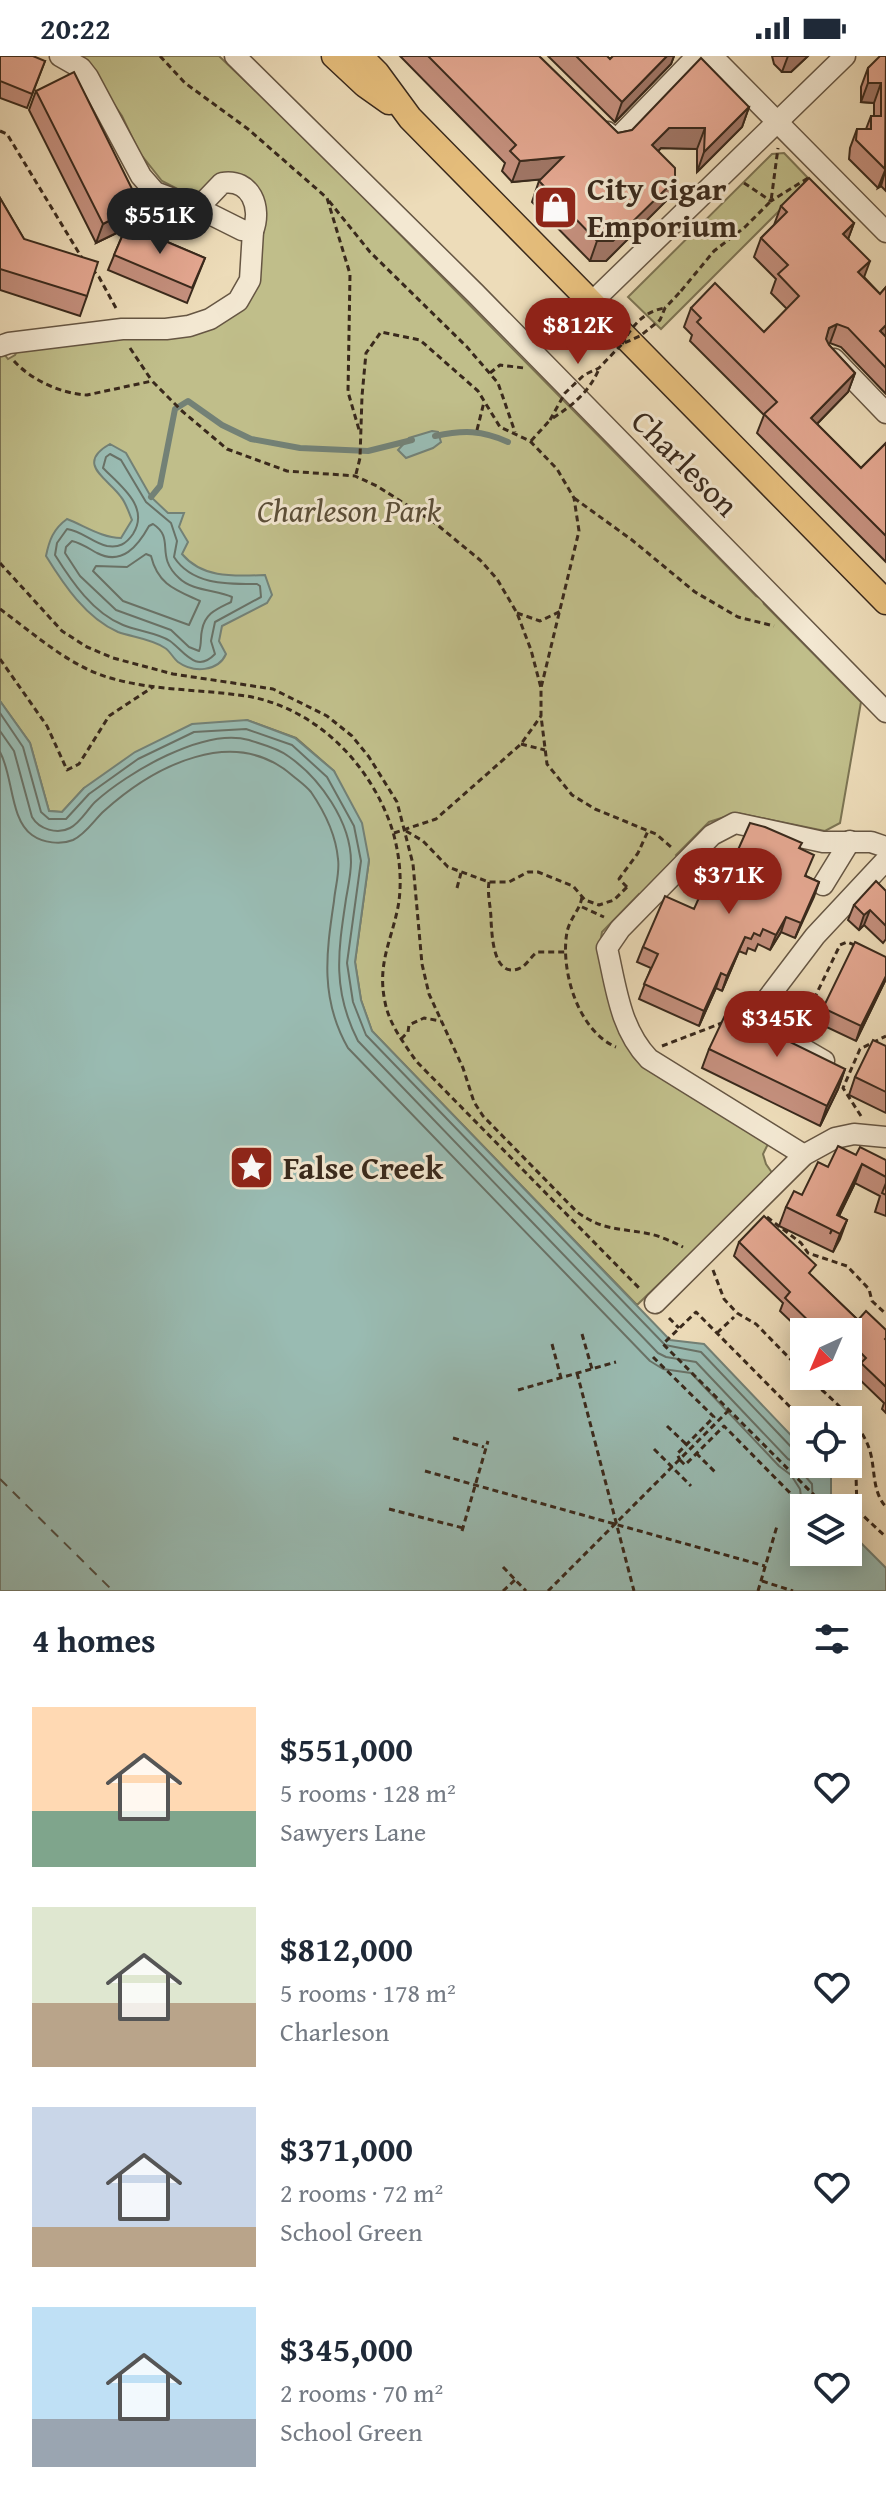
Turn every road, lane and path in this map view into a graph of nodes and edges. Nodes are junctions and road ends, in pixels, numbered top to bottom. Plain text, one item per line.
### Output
1 (60, 56) edge
2 (160, 56) edge
3 (235, 56) edge
4 (334, 56) edge
5 (360, 56) edge
6 (697, 56) edge
7 (712, 56) edge
8 (845, 56) edge
9 (410, 118) junction
10 (594, 120) edge
11 (778, 123) junction
12 (0, 131) edge
13 (778, 150) dead end
14 (808, 178) edge
15 (741, 180) dead end
16 (327, 198) junction
17 (771, 201) junction
18 (198, 208) junction
19 (253, 231) junction
20 (886, 232) edge
21 (83, 259) edge
22 (91, 268) edge
23 (592, 302) junction
24 (665, 308) junction
25 (122, 329) junction
26 (622, 344) junction
27 (0, 345) edge
28 (832, 356) edge
29 (539, 358) junction
30 (599, 368) junction
31 (489, 374) junction
32 (152, 381) junction
33 (484, 401) junction
34 (886, 413) edge
35 (550, 420) junction
36 (477, 430) dead end
37 (515, 434) junction
38 (361, 436) junction
39 (530, 441) junction
40 (355, 476) junction
41 (574, 498) junction
42 (0, 563) edge
43 (886, 602) edge
44 (0, 609) edge
45 (561, 611) junction
46 (517, 613) junction
47 (776, 626) dead end
48 (0, 659) edge
49 (153, 687) junction
50 (541, 688) junction
51 (886, 712) edge
52 (541, 716) junction
53 (521, 744) junction
54 (545, 750) junction
55 (406, 831) junction
56 (648, 831) junction
57 (394, 833) junction
58 (850, 841) junction
59 (886, 847) edge
60 (886, 860) edge
61 (686, 861) junction
62 (461, 873) junction
63 (489, 882) junction
64 (823, 885) dead end
65 (627, 887) junction
66 (457, 888) dead end
67 (582, 897) junction
68 (645, 903) junction
69 (580, 907) junction
70 (594, 911) dead end
71 (858, 946) edge
72 (567, 952) junction
73 (441, 1021) junction
74 (728, 1022) edge
75 (886, 1036) edge
76 (401, 1039) junction
77 (792, 1042) junction
78 (642, 1053) junction
79 (841, 1078) junction
80 (878, 1135) edge
81 (804, 1155) junction
82 (755, 1205) junction
83 (701, 1256) junction
84 (655, 1303) joint
85 (886, 1314) edge
86 (734, 1317) dead end
87 (717, 1333) junction
88 (582, 1334) dead end
89 (552, 1344) dead end
90 (653, 1357) dead end
91 (790, 1358) edge
92 (616, 1362) dead end
93 (592, 1369) junction
94 (577, 1373) junction
95 (561, 1378) junction
96 (518, 1390) dead end
97 (821, 1390) edge
98 (790, 1407) edge
99 (729, 1410) junction
100 (667, 1426) dead end
101 (453, 1438) dead end
102 (488, 1441) dead end
103 (687, 1445) junction
104 (486, 1448) junction
105 (654, 1449) dead end
106 (696, 1453) junction
107 (680, 1460) junction
108 (672, 1468) junction
109 (425, 1471) dead end
110 (715, 1472) dead end
111 (477, 1483) junction
112 (691, 1486) dead end
113 (791, 1494) edge
114 (813, 1494) edge
115 (886, 1507) edge
116 (389, 1509) dead end
117 (862, 1515) edge
118 (617, 1523) junction
119 (777, 1526) dead end
120 (886, 1537) edge
121 (765, 1566) junction
122 (503, 1567) dead end
123 (515, 1579) junction
124 (761, 1581) junction
125 (503, 1591) edge
126 (526, 1591) edge
127 (548, 1591) edge
128 (634, 1591) edge
129 (758, 1591) edge
130 (793, 1591) edge

1 - 18 street
2 - 16 path
3 - 29 street, Charleson
4 - 9 main road
5 - 9 main road
6 - 10 street
7 - 11 street
8 - 11 street
9 - 23 main road
11 - 20 street
11 - 23 street
12 - 21 path
13 - 17 path
14 - 17 path
15 - 17 path
16 - 31 path
16 - 38 path
17 - 24 path, bridge
18 - 19 street
18 - 19 street
19 - 25 street
22 - 25 path
23 - 43 main road
24 - 26 path, bridge
24 - 26 path, bridge
25 - 27 street
25 - 32 path
26 - 30 path, bridge
27 - 32 path
28 - 34 street
29 - 31 path
29 - 51 street, Charleson
30 - 35 path, bridge
30 - 35 path, bridge
31 - 37 path
32 - 40 path
33 - 36 path
33 - 37 path
33 - 38 path
35 - 39 path
37 - 39 path
38 - 40 path
39 - 41 path
40 - 46 path
41 - 45 path
41 - 47 path
42 - 55 path
44 - 49 path
45 - 46 path
45 - 50 path
46 - 50 path
48 - 49 path
49 - 57 path
50 - 52 path
52 - 53 path
52 - 54 path
53 - 54 path
53 - 55 path
54 - 56 path
55 - 57 path
55 - 62 path
55 - 73 path
56 - 61 path
56 - 65 path
57 - 76 path
58 - 59 street
58 - 61 street
58 - 64 street
60 - 77 street
61 - 68 street
62 - 63 path
62 - 66 path
63 - 67 path
63 - 72 path
65 - 67 path
65 - 68 path
67 - 69 path
68 - 78 street
69 - 70 path
69 - 72 path
71 - 77 path
72 - 78 path
73 - 76 path
73 - 83 path
74 - 78 path
75 - 79 path
76 - 84 path
77 - 79 street
78 - 81 street
79 - 80 path
80 - 81 street
81 - 82 street
82 - 83 street
82 - 85 path
83 - 84 street
83 - 91 path
86 - 87 path
87 - 98 path
87 - 99 path
88 - 93 path
89 - 95 path
90 - 103 path
92 - 93 path
93 - 94 path
94 - 95 path
94 - 118 path
95 - 96 path
97 - 115 path
99 - 107 path
99 - 114 path
100 - 103 path
101 - 104 path
102 - 104 path
103 - 107 path
104 - 111 path
105 - 108 path
106 - 107 path
106 - 110 path
106 - 113 path
107 - 108 path
108 - 112 path
108 - 118 path
109 - 111 path
111 - 116 path
111 - 118 path
117 - 120 path
118 - 121 path
118 - 127 path
118 - 128 path
119 - 121 path
121 - 124 path
122 - 123 path
123 - 125 path
123 - 126 path
124 - 129 path
124 - 130 path

